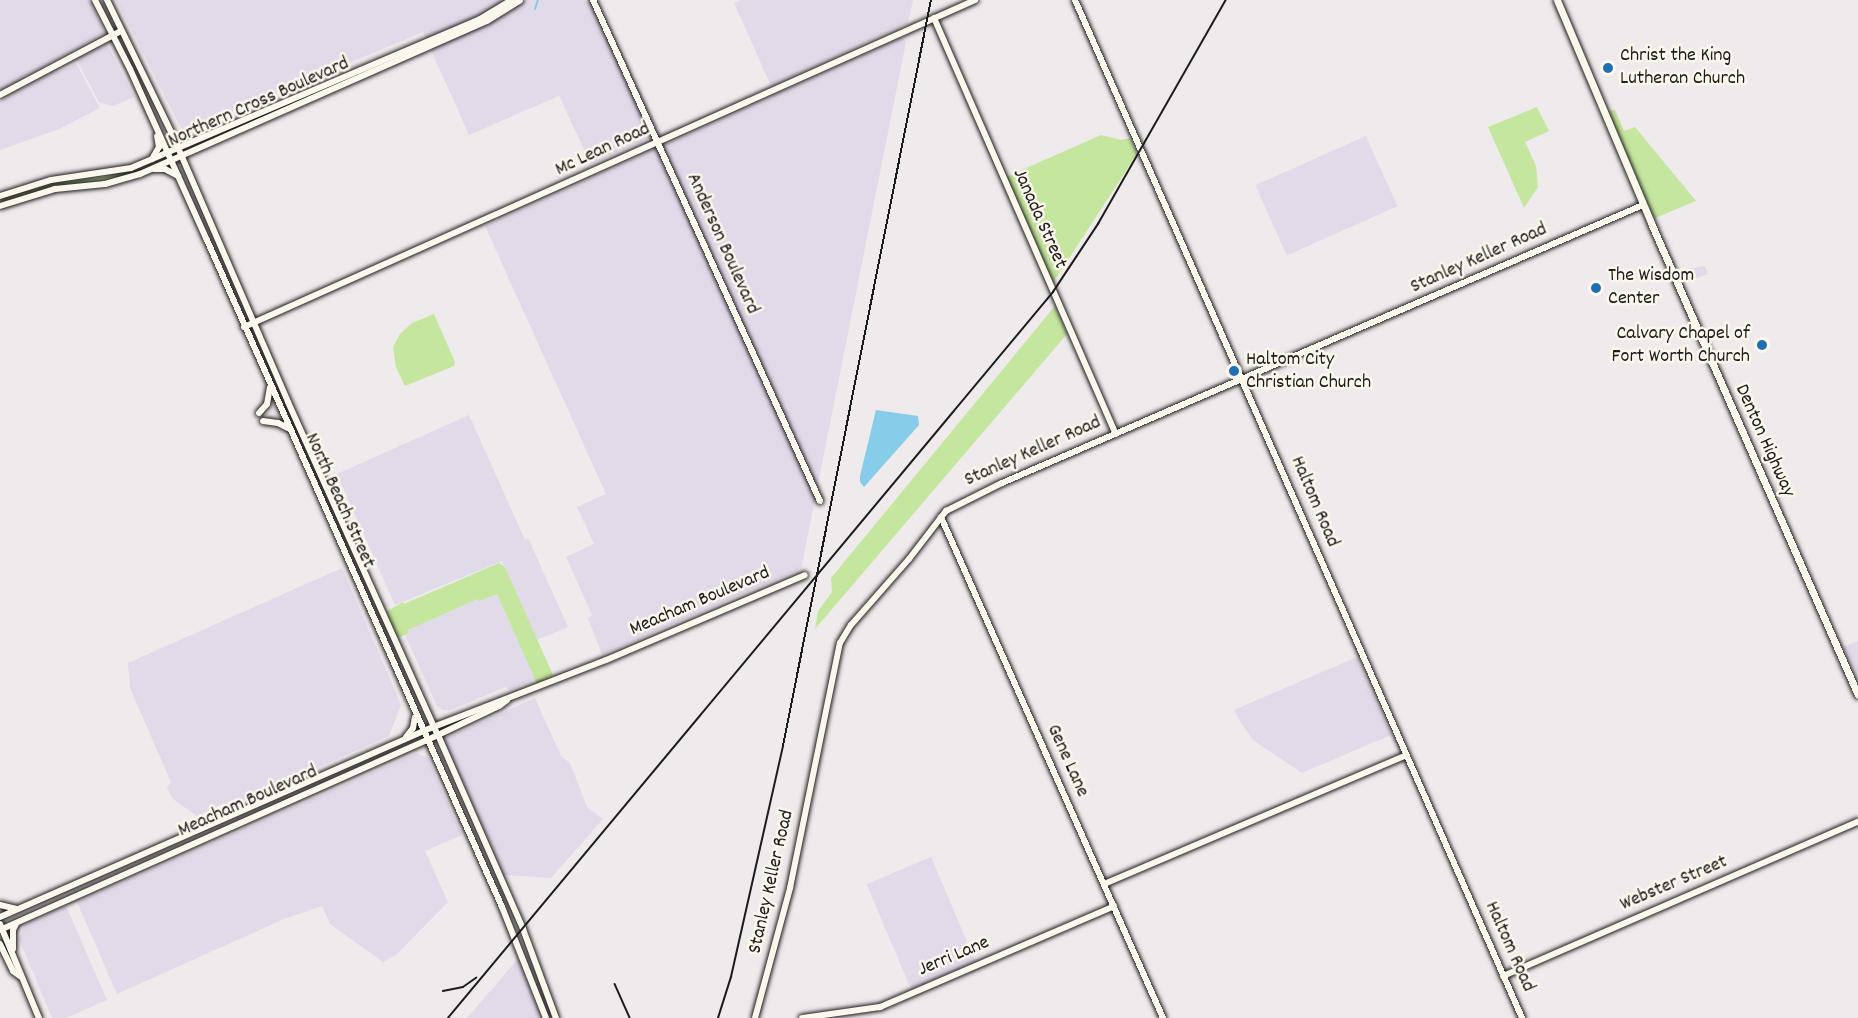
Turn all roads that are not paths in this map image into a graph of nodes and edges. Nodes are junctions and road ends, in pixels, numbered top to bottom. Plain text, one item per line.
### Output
1 (95, 0) edge
2 (107, 0) edge
3 (512, 0) edge
4 (520, 0) edge
5 (593, 0) edge
6 (975, 0) edge
7 (1076, 0) edge
8 (1557, 0) edge
9 (934, 18) junction
10 (121, 31) junction
11 (112, 36) junction
12 (336, 83) junction
13 (0, 95) edge
14 (154, 123) junction
15 (173, 136) junction
16 (199, 139) junction
17 (658, 142) junction
18 (178, 148) junction
19 (198, 149) junction
20 (168, 153) junction
21 (181, 157) junction
22 (153, 159) junction
23 (171, 161) junction
24 (151, 169) junction
25 (188, 173) junction
26 (178, 176) junction
27 (0, 196) edge
28 (1643, 205) junction
29 (0, 206) edge
30 (254, 323) junction
31 (244, 327) junction
32 (1243, 380) junction
33 (270, 386) junction
34 (278, 404) junction
35 (282, 413) junction
36 (289, 429) junction
37 (1116, 434) junction
38 (820, 501) dead end
39 (941, 517) junction
40 (805, 575) dead end
41 (395, 642) junction
42 (386, 647) junction
43 (1858, 695) edge
44 (508, 699) junction
45 (414, 710) junction
46 (434, 726) junction
47 (423, 731) junction
48 (438, 735) junction
49 (406, 738) junction
50 (427, 740) junction
51 (410, 748) junction
52 (1406, 755) junction
53 (434, 756) junction
54 (470, 808) junction
55 (460, 813) junction
56 (214, 821) junction
57 (1858, 822) edge
58 (219, 832) junction
59 (482, 835) junction
60 (471, 839) junction
61 (1104, 884) junction
62 (0, 905) edge
63 (1114, 906) junction
64 (18, 909) junction
65 (0, 917) edge
66 (17, 922) junction
67 (1, 928) edge
68 (0, 946) edge
69 (13, 952) junction
70 (20, 976) junction
71 (1503, 976) junction
72 (39, 1018) edge
73 (546, 1018) edge
74 (556, 1018) edge
75 (754, 1018) edge
76 (802, 1018) edge
77 (1163, 1018) edge
78 (1522, 1018) edge

1 - 11 main road, North Beach Street
2 - 10 main road, North Beach Street
3 - 12 main road, Northern Cross Boulevard
4 - 12 main road, Northern Cross Boulevard
5 - 17 main road, Anderson Boulevard
6 - 9 main road, Mc Lean Road
7 - 32 main road, Haltom Road
8 - 28 main road, Denton Highway
9 - 17 main road, Mc Lean Road
9 - 37 main road, Janada Street
10 - 11 main road
10 - 15 main road, North Beach Street
11 - 13 main road
11 - 14 main road, North Beach Street
12 - 16 main road, Northern Cross Boulevard
12 - 19 main road, Northern Cross Boulevard
14 - 20 main road, North Beach Street
14 - 22 main road
15 - 16 main road
15 - 18 main road, North Beach Street
16 - 18 main road, Northern Cross Boulevard
17 - 30 main road, Mc Lean Road
17 - 38 main road, Anderson Boulevard
18 - 20 main road, Northern Cross Boulevard
18 - 21 main road, North Beach Street
19 - 21 main road, Northern Cross Boulevard
19 - 25 main road
20 - 22 main road, Northern Cross Boulevard
20 - 23 main road, North Beach Street
21 - 23 main road, Northern Cross Boulevard
21 - 25 main road, North Beach Street
22 - 27 main road, Northern Cross Boulevard
23 - 24 main road, Northern Cross Boulevard
23 - 26 main road, North Beach Street
24 - 26 main road
24 - 29 main road, Northern Cross Boulevard
25 - 30 main road, North Beach Street
26 - 31 main road, North Beach Street
28 - 32 main road, Stanley Keller Road
28 - 43 main road, Denton Highway
30 - 31 main road, Mc Lean Road
30 - 41 main road, North Beach Street
31 - 33 main road, North Beach Street
32 - 37 main road, Stanley Keller Road
32 - 52 main road, Haltom Road
33 - 34 main road, North Beach Street
33 - 34 main road
34 - 35 main road, North Beach Street
35 - 36 main road, North Beach Street
35 - 36 main road
36 - 42 main road, North Beach Street
37 - 39 main road, Stanley Keller Road
39 - 61 main road, Gene Lane
39 - 75 main road, Stanley Keller Road
40 - 44 main road, Meacham Boulevard
41 - 42 main road
41 - 46 main road, North Beach Street
42 - 45 main road, North Beach Street
44 - 46 main road, Meacham Boulevard
44 - 48 main road, Meacham Boulevard
45 - 47 main road, North Beach Street
45 - 49 main road
46 - 47 main road, Meacham Boulevard
46 - 48 main road, North Beach Street
47 - 49 main road, Meacham Boulevard
47 - 50 main road, North Beach Street
48 - 50 main road, Meacham Boulevard
48 - 54 main road, North Beach Street
49 - 56 main road, Meacham Boulevard
50 - 51 main road, Meacham Boulevard
50 - 53 main road, North Beach Street
51 - 53 main road
51 - 58 main road, Meacham Boulevard
52 - 61 main road
52 - 71 main road, Haltom Road
53 - 55 main road, North Beach Street
54 - 55 main road
54 - 59 main road, North Beach Street
55 - 60 main road, North Beach Street
56 - 58 main road
56 - 64 main road, Meacham Boulevard
57 - 71 main road, Webster Street
58 - 66 main road, Meacham Boulevard
59 - 60 main road
59 - 74 main road, North Beach Street
60 - 73 main road, North Beach Street
61 - 63 main road, Gene Lane
62 - 64 main road
63 - 76 main road, Jerri Lane
63 - 77 main road, Gene Lane
64 - 65 main road, Meacham Boulevard
66 - 67 main road, Meacham Boulevard
66 - 69 main road
67 - 69 main road
68 - 70 main road
69 - 70 main road
70 - 72 main road
71 - 78 main road, Haltom Road

